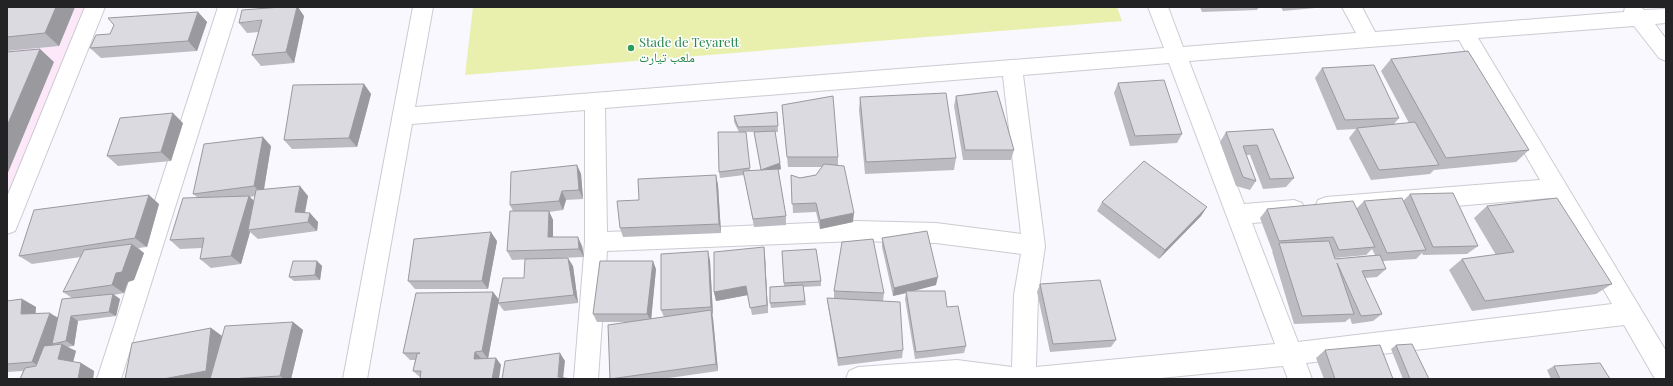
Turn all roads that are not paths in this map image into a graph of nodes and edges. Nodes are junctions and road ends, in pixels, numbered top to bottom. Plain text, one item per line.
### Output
1 (95, 7) edge
2 (228, 7) edge
3 (423, 7) edge
4 (1158, 7) edge
5 (1352, 7) edge
6 (1635, 13) edge
7 (1666, 16) edge
8 (1464, 32) junction
9 (1369, 39) junction
10 (1666, 53) edge
11 (1176, 54) junction
12 (1012, 68) junction
13 (595, 101) junction
14 (403, 116) junction
15 (1556, 188) junction
16 (1237, 214) junction
17 (7, 224) edge
18 (596, 242) junction
19 (1034, 246) junction
20 (1630, 313) junction
21 (1290, 354) junction
22 (1666, 374) edge
23 (109, 379) edge
24 (355, 379) edge
25 (586, 379) edge
26 (858, 379) edge
27 (1018, 379) edge
28 (1024, 379) edge
29 (1031, 379) edge
30 (1300, 379) edge

1 - 17 street
2 - 23 street
3 - 14 street
4 - 11 street
5 - 9 street
6 - 7 street
6 - 8 street
6 - 10 street
8 - 9 street
8 - 15 street
9 - 11 street
11 - 12 street
11 - 16 street
12 - 13 street
12 - 19 street
13 - 14 street
13 - 18 street
14 - 24 street
15 - 16 street
15 - 20 street
16 - 21 street
18 - 19 street
18 - 25 street
19 - 28 street
20 - 21 street
20 - 22 street
21 - 29 street
21 - 30 street
26 - 27 street

